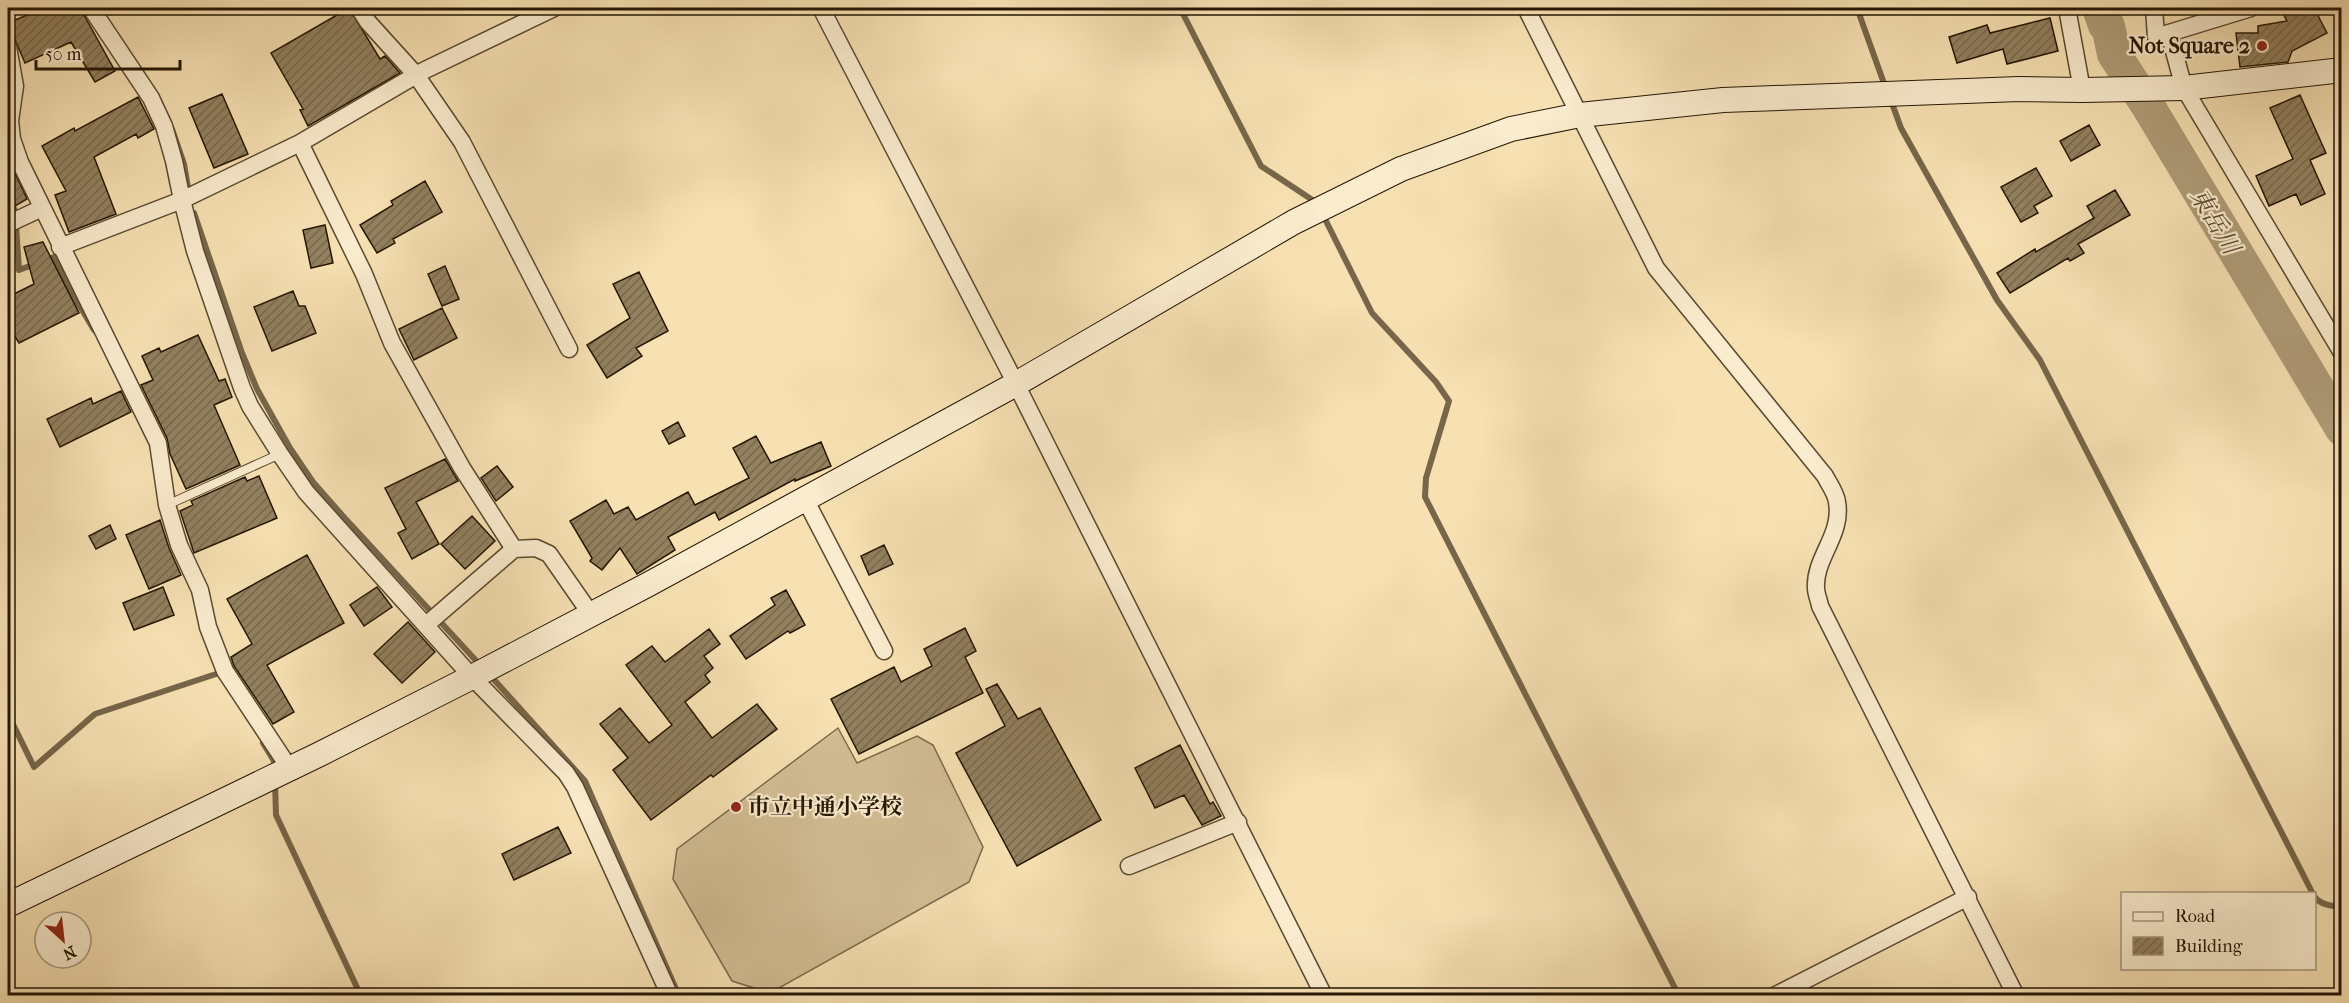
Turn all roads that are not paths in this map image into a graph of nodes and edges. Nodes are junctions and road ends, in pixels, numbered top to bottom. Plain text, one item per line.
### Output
1 (91, 8) edge
2 (358, 8) edge
3 (554, 8) edge
4 (820, 8) edge
5 (1526, 8) edge
6 (2067, 8) edge
7 (2154, 8) edge
8 (2251, 8) edge
9 (2169, 33) junction
10 (8, 47) edge
11 (2342, 70) edge
12 (416, 75) junction
13 (2184, 88) junction
14 (2082, 90) junction
15 (1580, 115) junction
16 (300, 143) junction
17 (182, 200) junction
18 (42, 208) junction
19 (8, 224) edge
20 (60, 247) junction
21 (569, 349) dead end
22 (2342, 353) edge
23 (1016, 384) junction
24 (280, 454) junction
25 (805, 499) junction
26 (167, 505) junction
27 (514, 549) junction
28 (590, 613) junction
29 (426, 626) junction
30 (884, 651) dead end
31 (472, 677) junction
32 (279, 774) junction
33 (1238, 822) junction
34 (1129, 866) dead end
35 (1968, 897) junction
36 (8, 905) edge
37 (670, 996) edge
38 (1324, 996) edge
39 (1774, 996) edge
40 (2016, 996) edge

1 - 17 street
2 - 12 street
3 - 12 street
4 - 23 street
5 - 15 street
6 - 14 street
7 - 9 street
8 - 9 street
9 - 13 street
10 - 18 street
11 - 13 street
12 - 16 street
12 - 21 street
13 - 14 street
13 - 22 street
14 - 15 street
15 - 23 street
15 - 35 street
16 - 17 street
16 - 27 street
17 - 20 street
17 - 24 street
18 - 19 street
18 - 20 street
20 - 26 street
23 - 25 street
23 - 33 street
24 - 26 lane
24 - 29 street
25 - 28 street
25 - 30 street
26 - 32 street
27 - 28 street
27 - 29 street
28 - 31 street
29 - 31 street
31 - 32 street
31 - 37 street
32 - 36 street
33 - 34 street
33 - 38 street
35 - 39 street
35 - 40 street

